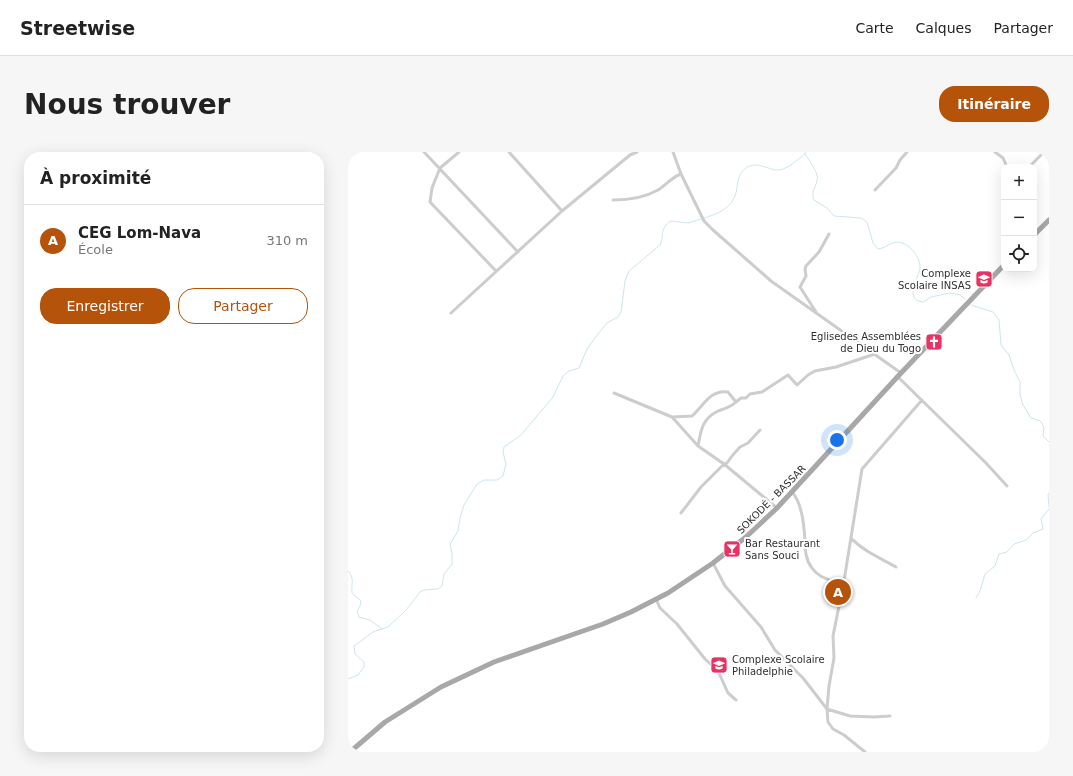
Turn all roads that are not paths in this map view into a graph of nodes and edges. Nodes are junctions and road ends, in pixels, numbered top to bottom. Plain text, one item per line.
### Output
1 (424, 152) edge
2 (460, 152) edge
3 (509, 152) edge
4 (637, 152) edge
5 (673, 152) edge
6 (907, 152) edge
7 (995, 152) edge
8 (1044, 152) edge
9 (1006, 164) edge
10 (1032, 164) edge
11 (440, 168) junction
12 (681, 174) junction
13 (875, 190) dead end
14 (613, 200) dead end
15 (562, 211) junction
16 (1049, 221) edge
17 (1037, 232) edge
18 (829, 234) dead end
19 (518, 252) junction
20 (1001, 268) edge
21 (496, 271) junction
22 (451, 313) dead end
23 (818, 315) junction
24 (875, 354) junction
25 (899, 375) junction
26 (614, 393) dead end
27 (922, 400) junction
28 (736, 402) junction
29 (672, 417) junction
30 (760, 430) dead end
31 (698, 446) junction
32 (724, 464) junction
33 (1007, 486) dead end
34 (792, 492) junction
35 (777, 508) junction
36 (681, 513) dead end
37 (851, 538) junction
38 (713, 563) junction
39 (896, 567) dead end
40 (843, 587) junction
41 (655, 599) junction
42 (736, 700) dead end
43 (828, 709) junction
44 (890, 716) dead end
45 (350, 752) edge
46 (865, 752) edge

1 - 11 street
2 - 11 street
3 - 15 street
4 - 15 street
5 - 12 street
6 - 13 street
7 - 9 street
8 - 10 street
11 - 19 street
11 - 21 street
12 - 14 street
12 - 23 street
15 - 19 street
16 - 17 main road
18 - 23 street
19 - 21 street
20 - 25 main road, SOKODÉ - BASSAR
21 - 22 street
23 - 24 street
24 - 25 street
24 - 28 street
25 - 27 street
25 - 34 main road, SOKODÉ - BASSAR
26 - 29 street
27 - 33 street
27 - 37 street
28 - 29 street
28 - 31 street
29 - 31 street
30 - 32 street
31 - 32 street
32 - 35 street
32 - 36 street
34 - 35 main road, SOKODÉ - BASSAR
34 - 40 street
35 - 38 main road, SOKODÉ - BASSAR
37 - 39 street
37 - 40 street
38 - 41 main road, SOKODÉ - BASSAR
38 - 43 street
40 - 43 street
41 - 42 street
41 - 45 main road, SOKODÉ - BASSAR
43 - 44 street
43 - 46 street

